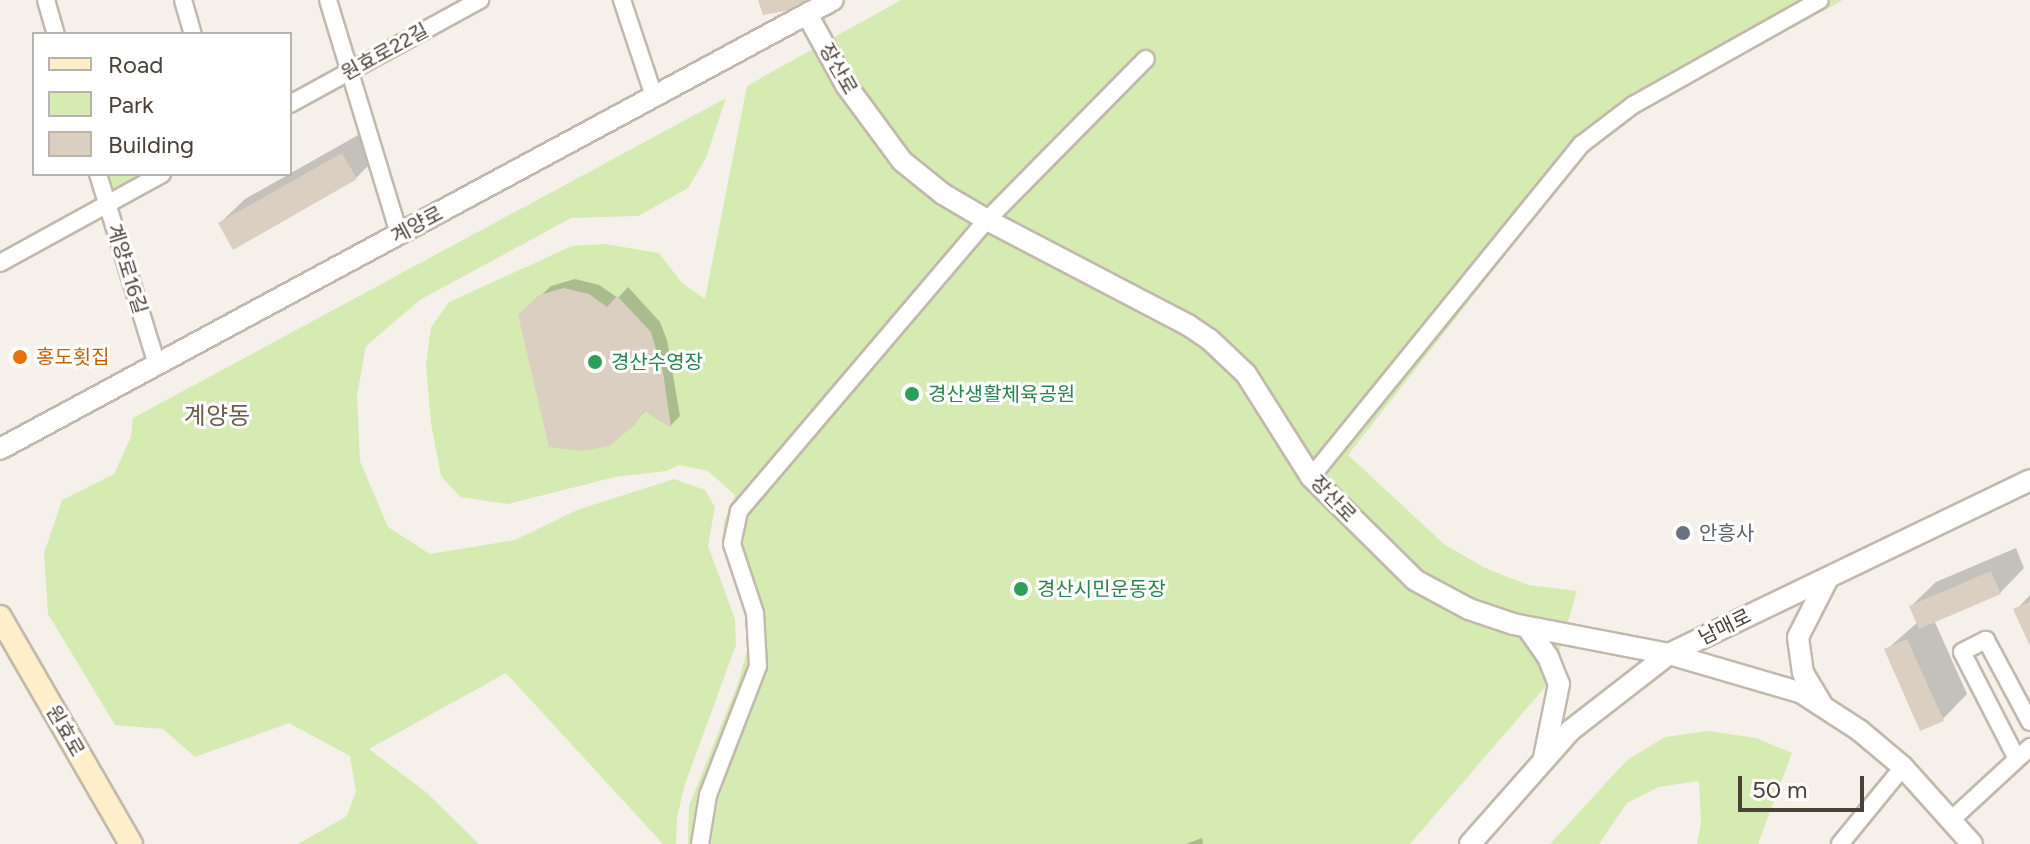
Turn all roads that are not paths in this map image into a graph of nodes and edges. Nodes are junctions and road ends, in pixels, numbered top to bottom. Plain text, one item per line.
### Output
1 (46, 0) edge
2 (183, 0) edge
3 (328, 0) edge
4 (480, 0) edge
5 (622, 0) edge
6 (833, 0) edge
7 (1820, 0) edge
8 (804, 7) edge
9 (55, 32) edge
10 (192, 32) edge
11 (1146, 59) dead end
12 (350, 71) junction
13 (654, 96) junction
14 (292, 103) edge
15 (99, 176) edge
16 (158, 176) edge
17 (107, 204) junction
18 (987, 220) junction
19 (399, 234) junction
20 (0, 263) edge
21 (157, 365) junction
22 (0, 449) edge
23 (1311, 477) junction
24 (2030, 480) edge
25 (1828, 578) junction
26 (0, 617) edge
27 (1527, 627) junction
28 (1669, 654) junction
29 (1821, 703) junction
30 (2030, 722) edge
31 (2030, 747) edge
32 (1544, 758) junction
33 (2017, 759) junction
34 (1903, 767) junction
35 (1951, 820) junction
36 (131, 844) edge
37 (700, 844) edge
38 (1470, 844) edge
39 (1840, 844) edge
40 (1972, 844) edge

1 - 9 street
2 - 10 street
3 - 12 street
4 - 12 street, 원효로22길
5 - 13 street
6 - 8 street, 계양로
7 - 23 street
8 - 13 street, 계양로
8 - 18 street, 장산로
11 - 18 street
12 - 14 street, 원효로22길
12 - 19 street
13 - 19 street, 계양로
15 - 17 street, 계양로16길
16 - 17 street
17 - 20 street
17 - 21 street, 계양로16길
18 - 23 street, 장산로
18 - 37 street
19 - 21 street, 계양로
21 - 22 street, 계양로
23 - 27 street, 장산로
24 - 25 street, 남매로
25 - 28 street, 남매로
25 - 29 street
26 - 36 main road, 원효로
27 - 28 street, 장산로
27 - 32 street
28 - 29 street, 장산로
28 - 32 street, 남매로
29 - 34 street, 장산로
30 - 33 street
31 - 33 street
32 - 38 street, 남매로
33 - 35 street
34 - 35 street, 장산로
34 - 39 street
35 - 40 street, 장산로

